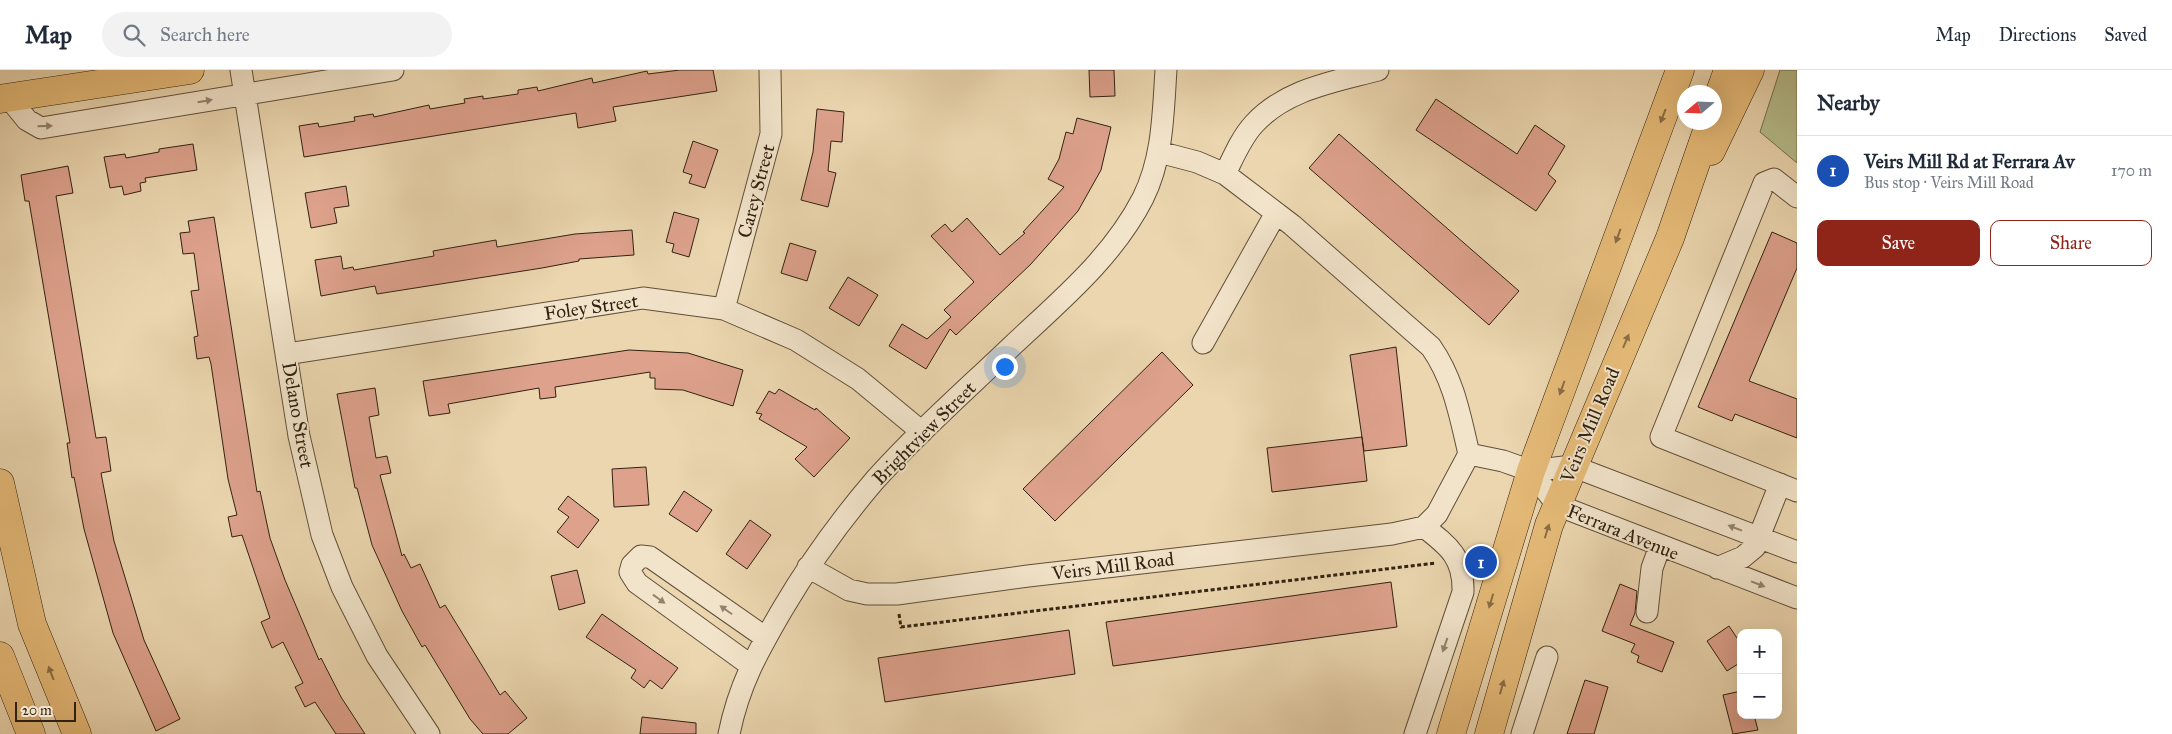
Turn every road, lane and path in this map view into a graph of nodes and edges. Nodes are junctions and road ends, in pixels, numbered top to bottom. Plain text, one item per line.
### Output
1 (190, 70) edge
2 (241, 70) edge
3 (393, 70) edge
4 (770, 70) edge
5 (1166, 70) edge
6 (1378, 70) edge
7 (1680, 70) edge
8 (1728, 70) edge
9 (1750, 70) edge
10 (1722, 87) edge
11 (245, 94) junction
12 (5, 98) edge
13 (1707, 130) edge
14 (1159, 152) junction
15 (1225, 174) junction
16 (1797, 197) edge
17 (1276, 213) junction
18 (1670, 238) junction
19 (724, 309) junction
20 (1203, 343) dead end
21 (286, 354) junction
22 (922, 432) junction
23 (1469, 454) junction
24 (1572, 466) junction
25 (1531, 471) junction
26 (0, 483) edge
27 (1788, 488) edge
28 (1557, 505) junction
29 (1424, 527) junction
30 (1760, 538) junction
31 (1660, 546) junction
32 (1797, 552) edge
33 (1440, 562) dead end
34 (808, 567) junction
35 (1717, 568) junction
36 (897, 594) junction
37 (1797, 598) edge
38 (1647, 612) dead end
39 (766, 638) junction
40 (0, 656) edge
41 (1547, 657) dead end
42 (750, 665) junction
43 (31, 734) edge
44 (76, 734) edge
45 (429, 734) edge
46 (729, 734) edge
47 (1415, 734) edge
48 (1451, 734) edge
49 (1488, 734) edge
50 (1522, 734) edge

1 - 12 main road
2 - 11 street, Delano Street
3 - 11 street
4 - 19 street, Carey Street
5 - 14 street, Brightview Street
6 - 15 street
7 -> 25 main road, Veirs Mill Road
8 - 10 main road
9 - 18 main road
12 -> 11 street
11 - 21 street, Delano Street
13 - 18 main road, Veirs Mill Road
14 - 15 street
14 - 22 street, Brightview Street
15 - 17 street
16 - 27 street
17 - 20 street
17 - 23 street
24 -> 18 main road, Veirs Mill Road
19 - 21 street, Foley Street
19 - 22 street, Foley Street
21 - 45 street, Delano Street
22 - 34 street, Brightview Street
23 - 25 street, Veirs Mill Road
23 - 29 street
24 - 25 street
24 - 28 main road, Veirs Mill Road
30 -> 24 street
25 - 28 street, Ferrara Avenue
25 -> 48 main road, Veirs Mill Road
44 -> 26 main road
27 - 30 street
28 - 31 street, Ferrara Avenue
49 -> 28 main road, Veirs Mill Road
29 - 36 street, Veirs Mill Road
29 -> 47 street
30 - 32 street
30 - 35 street
31 - 35 street, Ferrara Avenue
31 - 38 street
33 - 36 path
34 - 36 street, Veirs Mill Road
34 - 39 street, Brightview Street
35 -> 37 street, Ferrara Avenue
39 - 42 street, Brightview Street
39 -> 42 street
40 - 43 main road
41 - 50 street
42 - 46 street, Brightview Street

